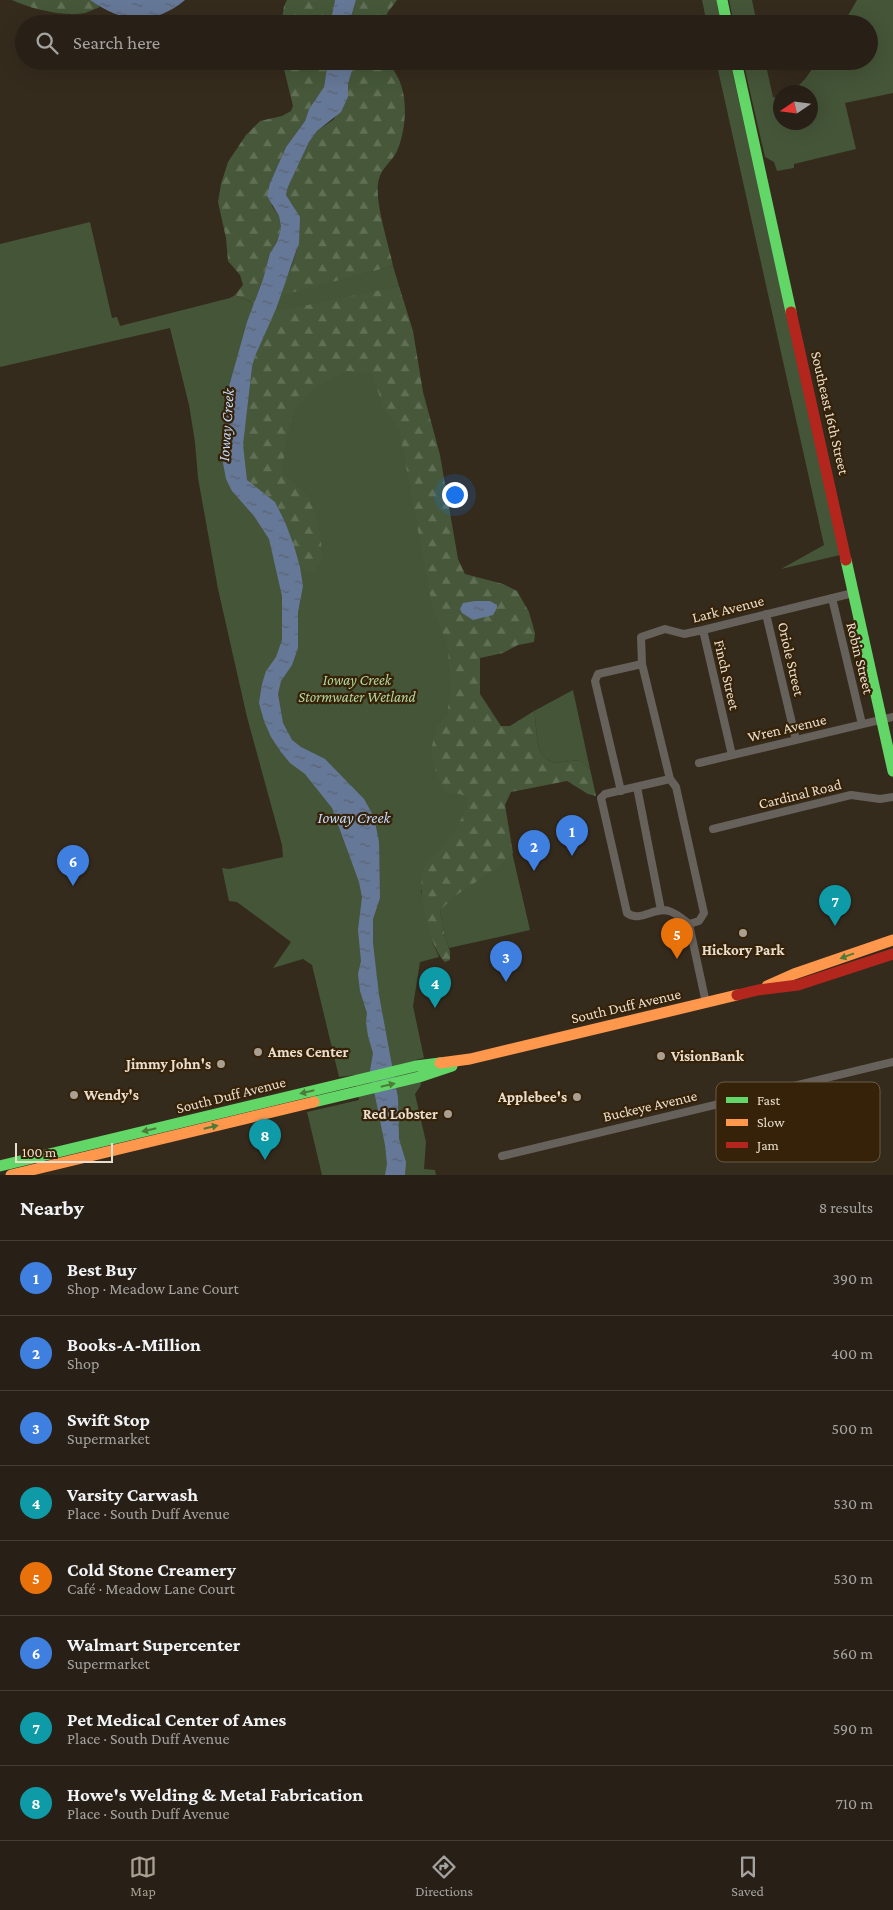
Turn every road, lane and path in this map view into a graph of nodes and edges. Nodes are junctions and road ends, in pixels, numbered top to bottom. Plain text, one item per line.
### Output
1 (722, 0) edge
2 (725, 15) edge
3 (738, 70) edge
4 (853, 593) junction
5 (832, 598) junction
6 (766, 614) junction
7 (702, 630) junction
8 (642, 664) junction
9 (887, 719) edge
10 (862, 724) junction
11 (796, 740) junction
12 (732, 755) junction
13 (698, 763) dead end
14 (893, 771) edge
15 (670, 779) junction
16 (637, 787) junction
17 (621, 791) junction
18 (893, 797) edge
19 (713, 829) dead end
20 (662, 910) junction
21 (689, 924) junction
22 (893, 940) edge
23 (893, 954) edge
24 (758, 990) junction
25 (706, 1003) junction
26 (893, 1062) edge
27 (810, 1082) edge
28 (356, 1086) junction
29 (716, 1105) edge
30 (502, 1156) dead end
31 (0, 1166) edge
32 (11, 1175) edge

1 - 2 main road
3 - 4 main road, Southeast 16th Street
4 - 5 street, Lark Avenue
4 - 9 main road, Southeast 16th Street
5 - 6 street, Lark Avenue
5 - 10 street, Robin Street
6 - 7 street, Lark Avenue
6 - 11 street, Oriole Street
7 - 8 street, Lark Avenue
7 - 12 street, Finch Street
8 - 15 street
8 - 17 street
9 - 10 street, Wren Avenue
9 - 14 main road, Southeast 16th Street
10 - 11 street, Wren Avenue
11 - 12 street, Wren Avenue
12 - 13 street, Wren Avenue
15 - 16 street
15 - 21 street
16 - 17 street
16 - 20 street
17 - 20 street
18 - 19 street, Cardinal Road
20 - 21 street
21 - 25 street
22 -> 24 main road, South Duff Avenue
23 - 24 main road, South Duff Avenue
24 - 25 main road, South Duff Avenue
25 - 28 main road, South Duff Avenue
26 - 27 street, Buckeye Avenue
28 -> 31 main road, South Duff Avenue
32 -> 28 main road, South Duff Avenue
29 - 30 street, Buckeye Avenue

